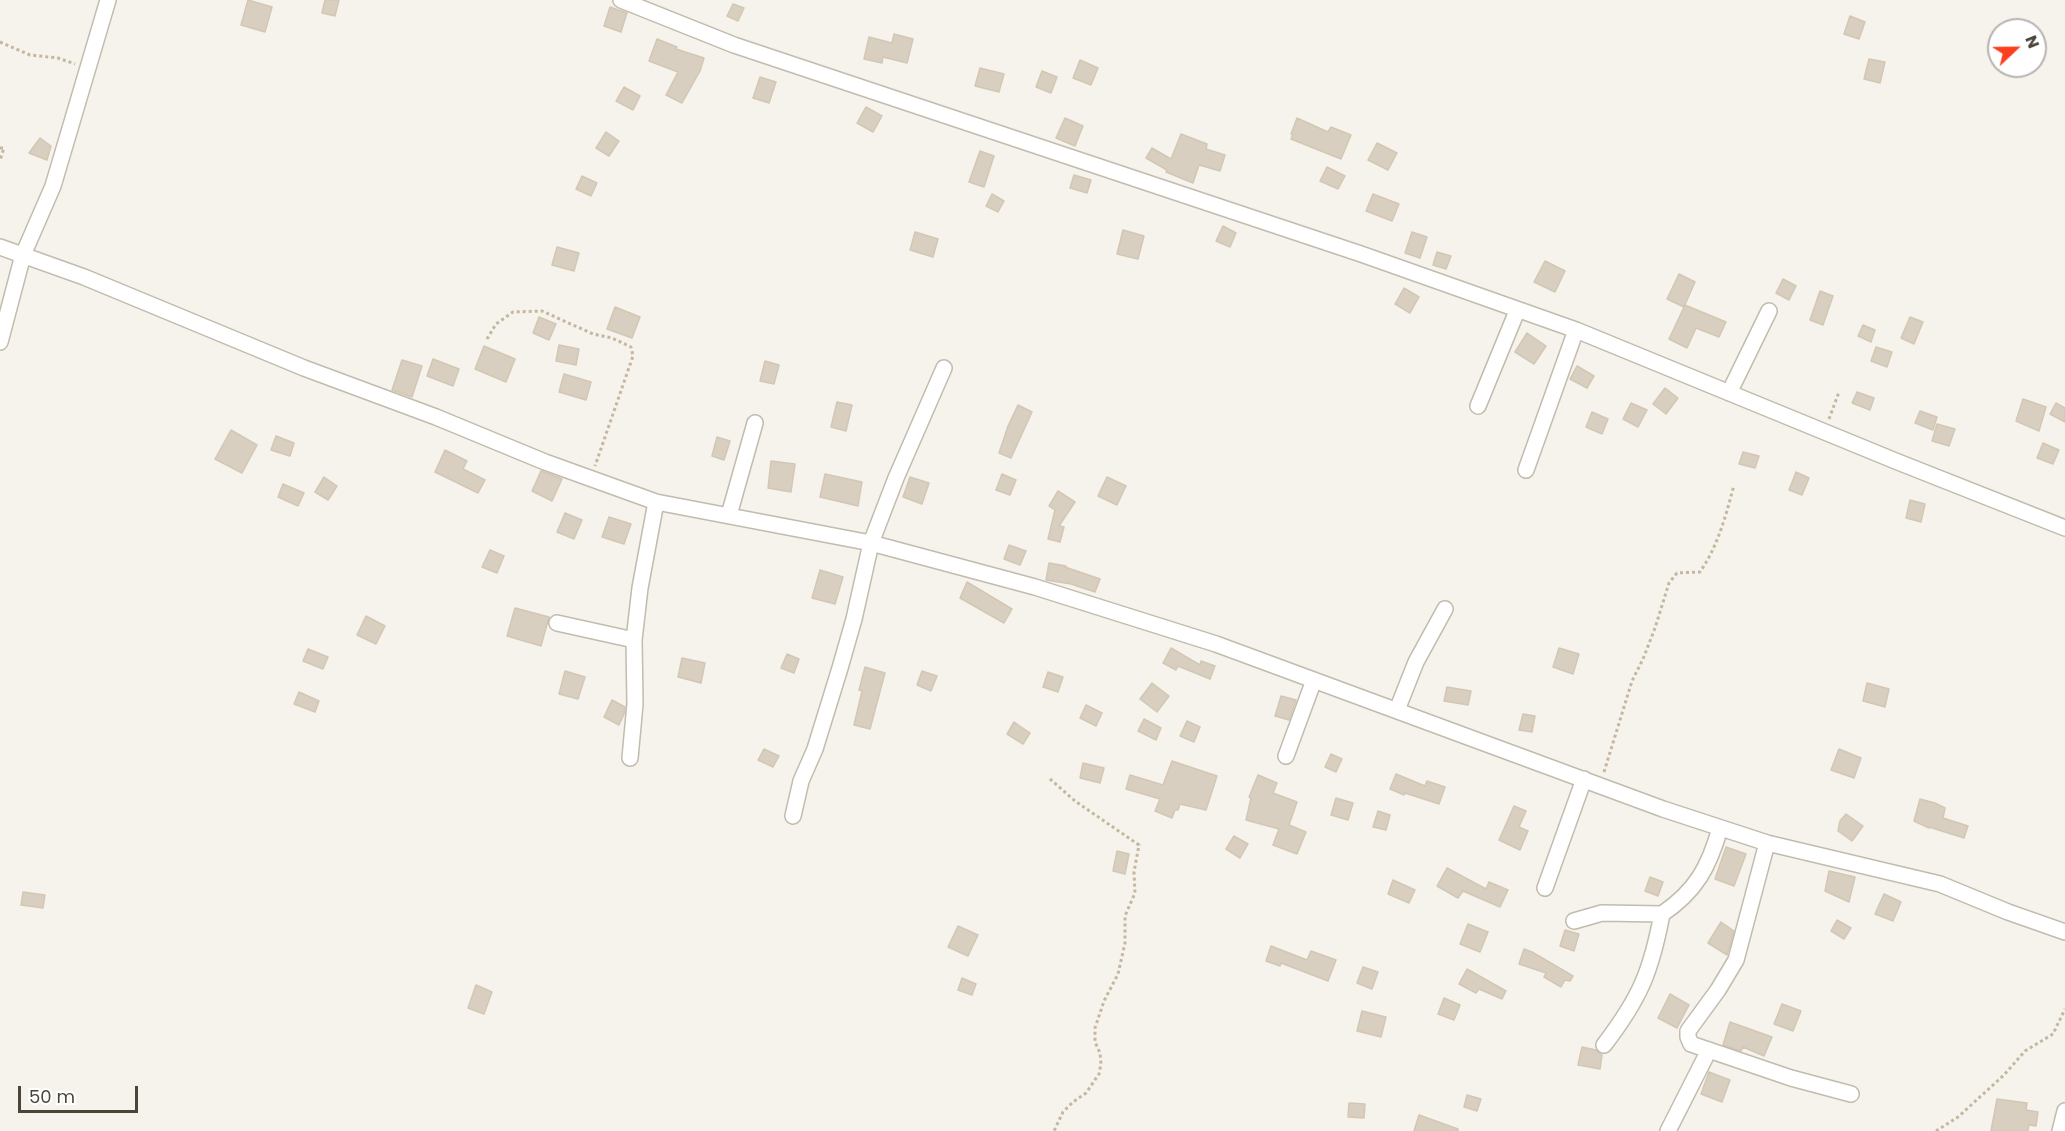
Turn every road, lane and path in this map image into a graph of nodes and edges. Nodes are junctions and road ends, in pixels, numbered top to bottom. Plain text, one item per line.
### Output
1 (108, 0) edge
2 (621, 0) edge
3 (0, 42) edge
4 (88, 65) junction
5 (0, 148) edge
6 (0, 160) edge
7 (0, 247) edge
8 (23, 255) junction
9 (1517, 311) junction
10 (1769, 311) dead end
11 (1576, 330) junction
12 (487, 339) dead end
13 (0, 342) edge
14 (944, 368) dead end
15 (1839, 392) dead end
16 (1729, 393) junction
17 (1478, 406) dead end
18 (755, 423) dead end
19 (1824, 432) junction
20 (1526, 470) dead end
21 (592, 479) junction
22 (1734, 485) dead end
23 (656, 502) junction
24 (729, 515) junction
25 (2065, 528) edge
26 (871, 543) junction
27 (1445, 609) dead end
28 (557, 623) dead end
29 (634, 640) junction
30 (1314, 680) junction
31 (1397, 710) junction
32 (1286, 756) dead end
33 (630, 758) dead end
34 (1050, 779) dead end
35 (1584, 779) junction
36 (1600, 785) junction
37 (794, 816) dead end
38 (1720, 828) junction
39 (1767, 843) junction
40 (1545, 888) dead end
41 (1662, 914) junction
42 (1574, 921) dead end
43 (2065, 932) edge
44 (2065, 1010) edge
45 (1604, 1045) dead end
46 (1709, 1050) junction
47 (1851, 1094) dead end
48 (2065, 1112) edge
49 (1054, 1131) edge
50 (1668, 1131) edge
51 (1936, 1131) edge
52 (2060, 1131) edge

1 - 4 street
2 - 9 street
3 - 4 path
4 - 8 street
5 - 6 path
7 - 8 street
8 - 13 street
8 - 21 street
9 - 11 street
9 - 17 street
10 - 16 street
11 - 16 street
11 - 20 street
12 - 21 path
14 - 26 street
15 - 19 path
16 - 19 street
18 - 24 street
19 - 25 street
21 - 23 street
22 - 36 path
23 - 24 street
23 - 29 street
24 - 26 street
26 - 30 street
26 - 37 street
27 - 31 street
28 - 29 street
29 - 33 street
30 - 31 street
30 - 32 street
31 - 35 street
34 - 49 path
35 - 36 street
35 - 40 street
36 - 38 street
38 - 39 street
38 - 41 street
39 - 43 street
39 - 46 street
41 - 42 street
41 - 45 street
44 - 51 path
46 - 47 street
46 - 50 street
48 - 52 street

